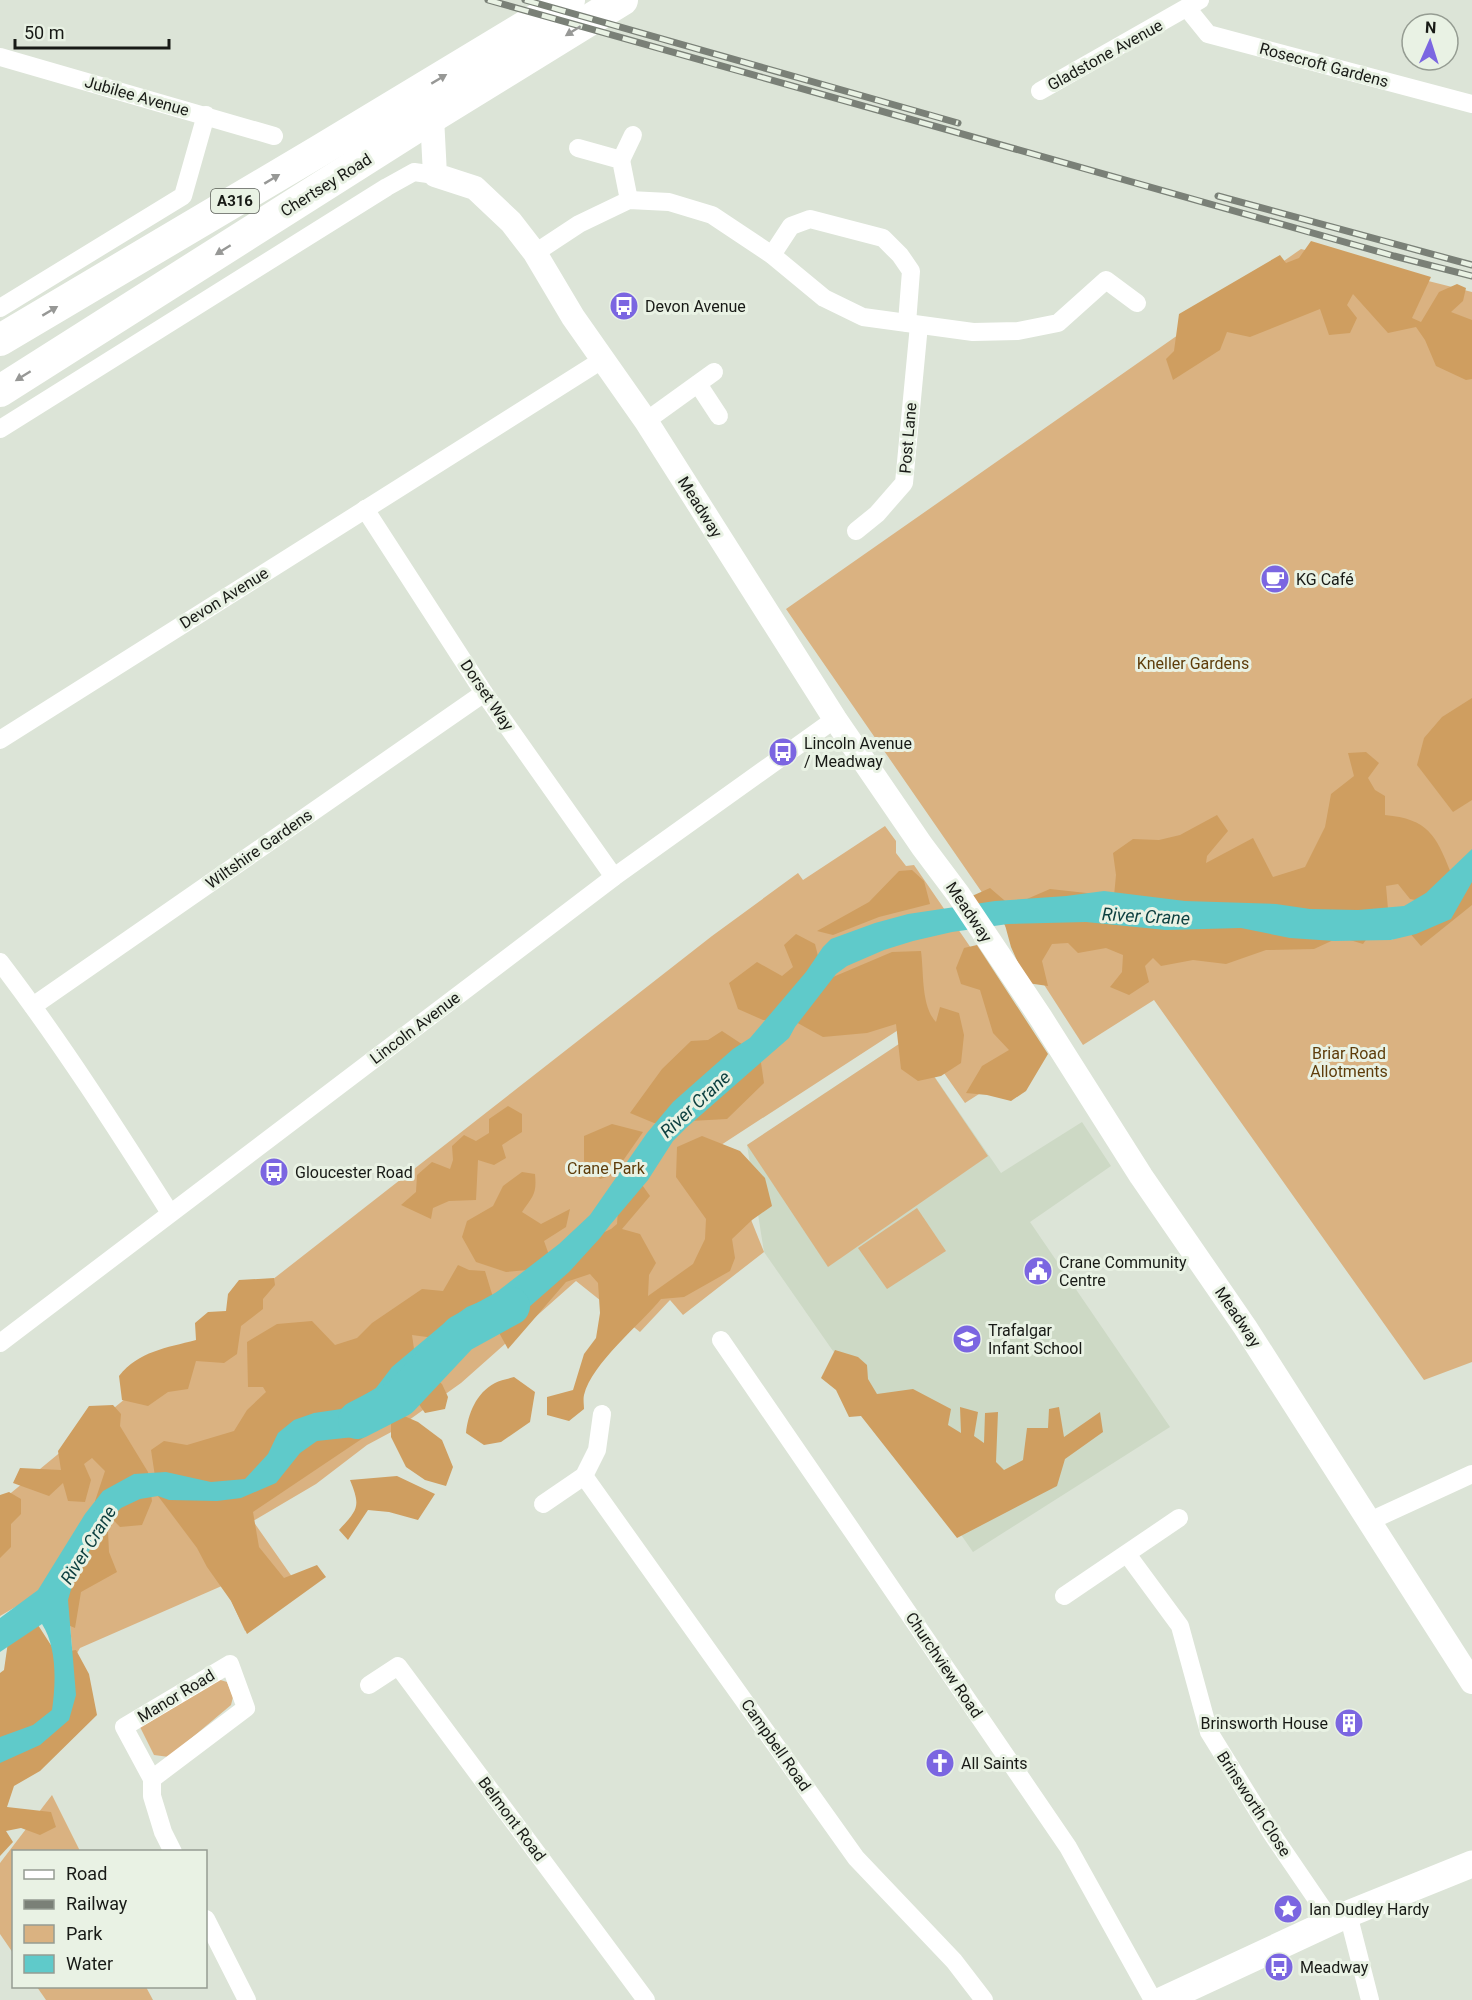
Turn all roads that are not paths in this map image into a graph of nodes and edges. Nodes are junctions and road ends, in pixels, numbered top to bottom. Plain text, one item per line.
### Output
1 (569, 0) edge
2 (622, 0) edge
3 (1194, 4) edge
4 (0, 57) edge
5 (479, 72) junction
6 (1040, 91) dead end
7 (1472, 104) edge
8 (206, 115) junction
9 (432, 117) junction
10 (633, 135) dead end
11 (274, 136) dead end
12 (578, 148) dead end
13 (621, 160) junction
14 (435, 175) junction
15 (629, 200) junction
16 (535, 253) junction
17 (772, 255) junction
18 (1137, 303) dead end
19 (0, 308) edge
20 (913, 324) junction
21 (0, 340) edge
22 (602, 360) junction
23 (714, 372) dead end
24 (698, 384) junction
25 (0, 391) edge
26 (718, 416) dead end
27 (646, 421) junction
28 (0, 429) edge
29 (365, 509) junction
30 (856, 531) dead end
31 (484, 693) junction
32 (836, 719) junction
33 (0, 740) edge
34 (614, 877) junction
35 (0, 962) edge
36 (33, 1006) junction
37 (171, 1213) junction
38 (721, 1340) dead end
39 (0, 1343) edge
40 (602, 1414) dead end
41 (1472, 1474) edge
42 (584, 1476) junction
43 (543, 1504) dead end
44 (1179, 1518) dead end
45 (1370, 1521) junction
46 (1127, 1554) junction
47 (1064, 1596) dead end
48 (1472, 1682) edge
49 (369, 1685) dead end
50 (152, 1779) junction
51 (172, 1850) edge
52 (1472, 1864) edge
53 (1340, 1918) junction
54 (207, 1921) edge
55 (247, 2000) edge
56 (646, 2000) edge
57 (984, 2000) edge
58 (1153, 2000) edge
59 (1163, 2000) edge
60 (1370, 2000) edge

1 - 5 highway, Chertsey Road / A316
2 -> 5 highway, Chertsey Road / A316
3 - 6 street, Gladstone Avenue
3 - 7 street, Rosecroft Gardens
4 - 8 street, Jubilee Avenue
5 - 9 highway, Chertsey Road / A316
21 -> 5 highway, Chertsey Road / A316
8 - 11 street, Jubilee Avenue
8 - 19 street
9 - 14 street
9 -> 25 highway, Chertsey Road / A316
10 - 13 street
12 - 13 street
13 - 15 street
14 - 16 street, Meadway
14 - 28 street, Chertsey Road
15 - 16 street
15 - 17 street
16 - 22 street, Meadway
17 - 20 street
17 - 20 street, Post Lane
18 - 20 street
20 - 30 street, Post Lane
22 - 27 street, Meadway
22 - 29 street, Devon Avenue
23 - 24 street
24 - 26 street
24 - 27 street
27 - 32 street, Meadway
29 - 31 street, Dorset Way
29 - 33 street, Devon Avenue
31 - 34 street, Dorset Way
31 - 36 street, Wiltshire Gardens
32 - 34 street, Lincoln Avenue
32 - 45 street, Meadway
34 - 37 street, Lincoln Avenue
35 - 36 street
36 - 37 street
37 - 39 street, Lincoln Avenue
38 - 58 street, Churchview Road
40 - 42 street
41 - 45 street
42 - 43 street
42 - 57 street, Campbell Road
44 - 46 street
45 - 48 street, Meadway
46 - 47 street
46 - 53 street, Brinsworth Close
49 - 56 street, Belmont Road
50 - 50 street, Manor Road
50 - 51 street, Manor Road
52 - 53 main road
53 - 59 main road
53 - 60 street, Brinsworth Close
54 - 55 street

